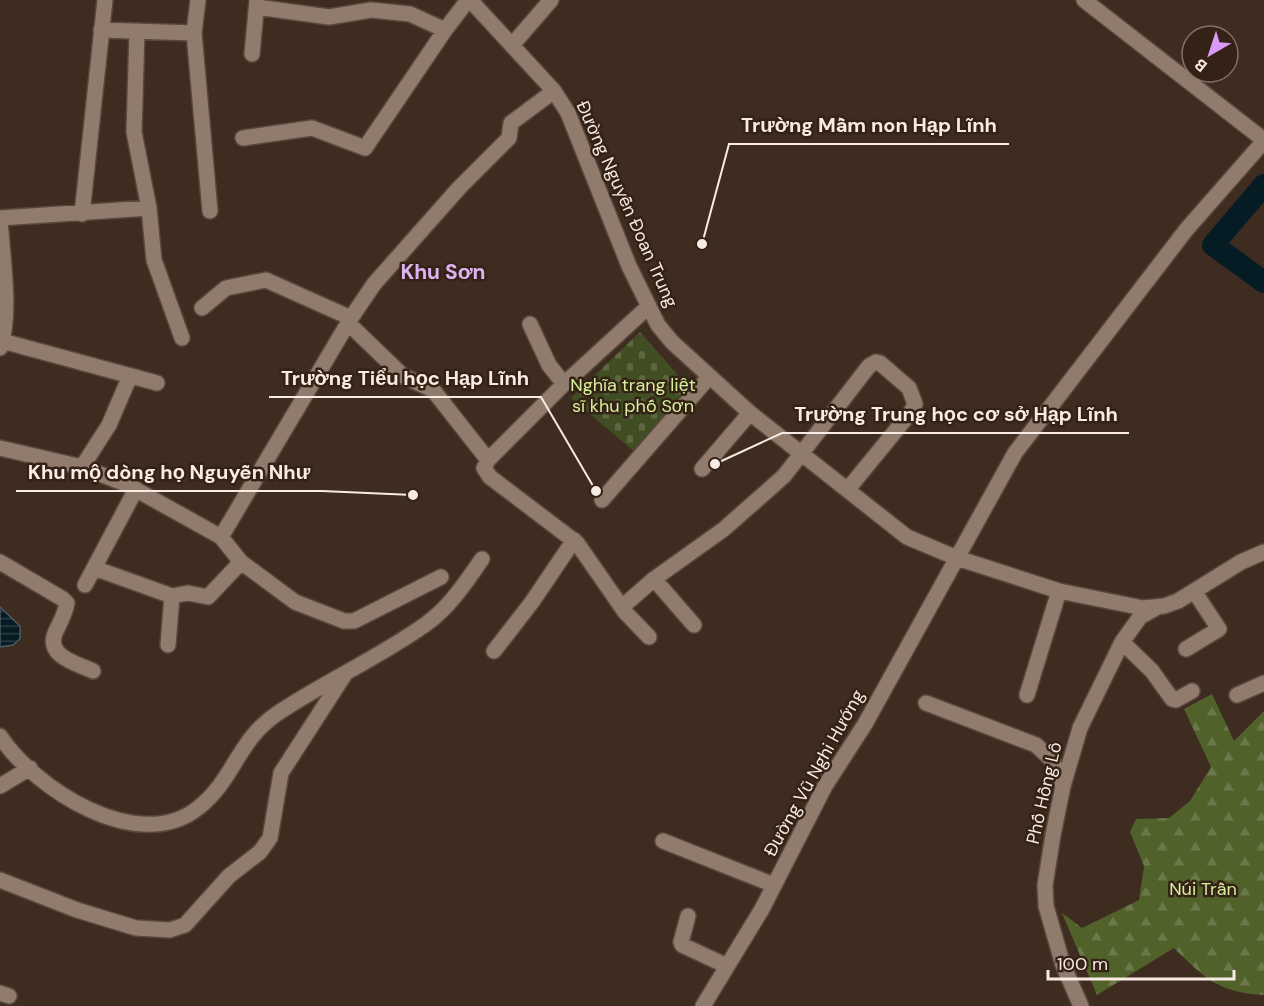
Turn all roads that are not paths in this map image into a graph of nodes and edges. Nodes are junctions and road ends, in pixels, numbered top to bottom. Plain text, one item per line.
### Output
1 (105, 0) edge
2 (198, 0) edge
3 (469, 0) edge
4 (551, 0) edge
5 (1084, 0) edge
6 (257, 4) edge
7 (101, 30) junction
8 (445, 30) junction
9 (137, 31) junction
10 (194, 33) junction
11 (513, 44) junction
12 (252, 54) dead end
13 (554, 90) junction
14 (243, 138) dead end
15 (1264, 141) edge
16 (149, 208) junction
17 (210, 211) dead end
18 (82, 214) junction
19 (0, 218) edge
20 (649, 306) junction
21 (202, 308) dead end
22 (349, 321) junction
23 (530, 324) dead end
24 (182, 338) dead end
25 (1, 345) edge
26 (130, 376) junction
27 (709, 377) junction
28 (157, 383) dead end
29 (564, 384) junction
30 (750, 413) junction
31 (0, 448) edge
32 (801, 454) junction
33 (488, 460) junction
34 (82, 467) junction
35 (702, 469) dead end
36 (136, 489) junction
37 (848, 489) junction
38 (602, 500) dead end
39 (221, 537) junction
40 (574, 540) junction
41 (1264, 552) edge
42 (957, 558) junction
43 (482, 559) dead end
44 (0, 562) edge
45 (241, 562) junction
46 (94, 568) junction
47 (441, 577) dead end
48 (654, 579) junction
49 (85, 585) dead end
50 (1059, 591) junction
51 (1194, 591) junction
52 (172, 596) junction
53 (622, 607) junction
54 (1156, 608) junction
55 (694, 625) dead end
56 (649, 637) dead end
57 (1122, 642) junction
58 (168, 645) dead end
59 (1186, 649) dead end
60 (494, 651) dead end
61 (93, 671) dead end
62 (347, 672) junction
63 (1264, 683) edge
64 (1192, 691) dead end
65 (1028, 695) dead end
66 (1237, 695) dead end
67 (926, 703) dead end
68 (0, 736) edge
69 (30, 768) junction
70 (0, 786) edge
71 (1063, 786) junction
72 (663, 841) dead end
73 (0, 880) edge
74 (774, 885) junction
75 (688, 916) dead end
76 (727, 966) junction
77 (703, 1006) edge
78 (1081, 1006) edge

1 - 7 street
2 - 10 street
3 - 8 street
3 - 11 street, Đường Nguyễn Đoan Trung
4 - 11 street
5 - 15 street
6 - 8 street
6 - 12 street
7 - 9 street
7 - 18 street
8 - 14 street
9 - 10 street
9 - 16 street
10 - 17 street
11 - 13 street, Đường Nguyễn Đoan Trung
13 - 20 street, Đường Nguyễn Đoan Trung
13 - 22 street
15 - 42 street, Đường Vũ Nghi Hướng
16 - 18 street
16 - 24 street
18 - 19 street
19 - 25 street
20 - 27 street, Đường Nguyễn Đoan Trung
20 - 29 street
21 - 22 street
22 - 33 street
22 - 39 street
23 - 29 street
25 - 26 street
26 - 28 street
26 - 34 street
27 - 30 street, Đường Nguyễn Đoan Trung
27 - 38 street
29 - 33 street
30 - 32 street, Đường Nguyễn Đoan Trung
30 - 35 street
31 - 34 street
32 - 37 street, Đường Nguyễn Đoan Trung
32 - 37 street
32 - 48 street
33 - 40 street
34 - 36 street
36 - 39 street
36 - 46 street
37 - 42 street, Đường Nguyễn Đoan Trung
39 - 45 street
40 - 53 street
40 - 60 street
41 - 51 street, Đường Nguyễn Đoan Trung
42 - 50 street, Đường Nguyễn Đoan Trung
42 - 74 street, Đường Vũ Nghi Hướng
43 - 62 street
44 - 61 street
45 - 47 street
45 - 52 street
46 - 49 street
46 - 52 street
48 - 53 street
48 - 55 street
50 - 54 street, Đường Nguyễn Đoan Trung
50 - 65 street
51 - 54 street, Đường Nguyễn Đoan Trung
51 - 59 street
52 - 58 street
53 - 56 street
54 - 57 street, Phố Hồng Lô
57 - 64 street
57 - 71 street, Phố Hồng Lô
62 - 69 street
62 - 73 street
63 - 66 street
67 - 71 street
68 - 69 street
69 - 70 street
71 - 78 street, Phố Hồng Lô
72 - 74 street
74 - 76 street, Đường Vũ Nghi Hướng
75 - 76 street
76 - 77 street, Đường Vũ Nghi Hướng

